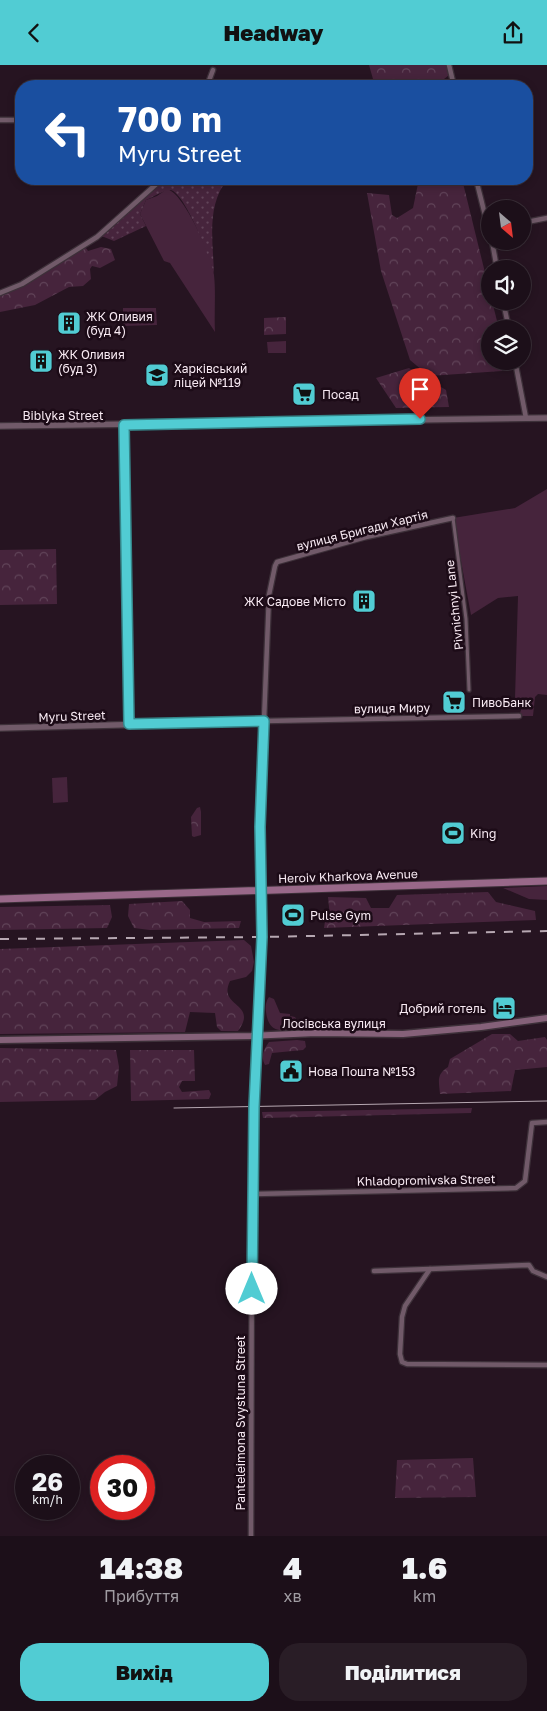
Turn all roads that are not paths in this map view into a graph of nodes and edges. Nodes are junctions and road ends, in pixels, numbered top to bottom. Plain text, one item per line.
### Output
1 (449, 65) edge
2 (213, 70) dead end
3 (209, 80) edge
4 (453, 80) edge
5 (0, 120) edge
6 (15, 120) edge
7 (155, 185) edge
8 (478, 185) edge
9 (482, 200) edge
10 (547, 218) edge
11 (531, 221) edge
12 (0, 293) edge
13 (517, 370) edge
14 (526, 418) junction
15 (547, 418) edge
16 (124, 425) junction
17 (0, 426) edge
18 (452, 518) joint
19 (277, 562) joint
20 (469, 690) dead end
21 (519, 716) dead end
22 (264, 721) junction
23 (129, 724) junction
24 (0, 728) edge
25 (547, 881) edge
26 (262, 890) junction
27 (0, 899) edge
28 (547, 1018) edge
29 (258, 1035) junction
30 (0, 1040) edge
31 (547, 1122) edge
32 (252, 1194) junction
33 (430, 1269) junction
34 (374, 1271) dead end
35 (547, 1277) edge
36 (547, 1365) edge
37 (251, 1536) edge

1 - 4 street
2 - 3 street
5 - 6 street
7 - 12 street
8 - 9 street
10 - 11 street
13 - 14 street
14 - 15 street, Biblyka Street
14 - 16 street, Biblyka Street
16 - 17 street, Biblyka Street
16 - 23 street
18 - 19 street, вулиця Бригади Хартія
18 - 20 street, Pivnichnyi Lane
19 - 22 street, Panteleimona Svystuna Street
21 - 22 street, вулиця Миру
22 - 23 street, Myru Street
22 - 26 street, Panteleimona Svystuna Street
23 - 24 street, Myru Street
25 - 26 main road, Heroiv Kharkova Avenue
26 - 27 main road, Heroiv Kharkova Avenue
26 - 29 main road, Panteleimona Svystuna Street
28 - 29 main road, Лосівська вулиця
29 - 30 main road, Лосівська вулиця
29 - 32 street, Panteleimona Svystuna Street
31 - 32 street, Khladopromivska Street
32 - 37 street, Panteleimona Svystuna Street
33 - 34 street
33 - 35 street
33 - 36 street

